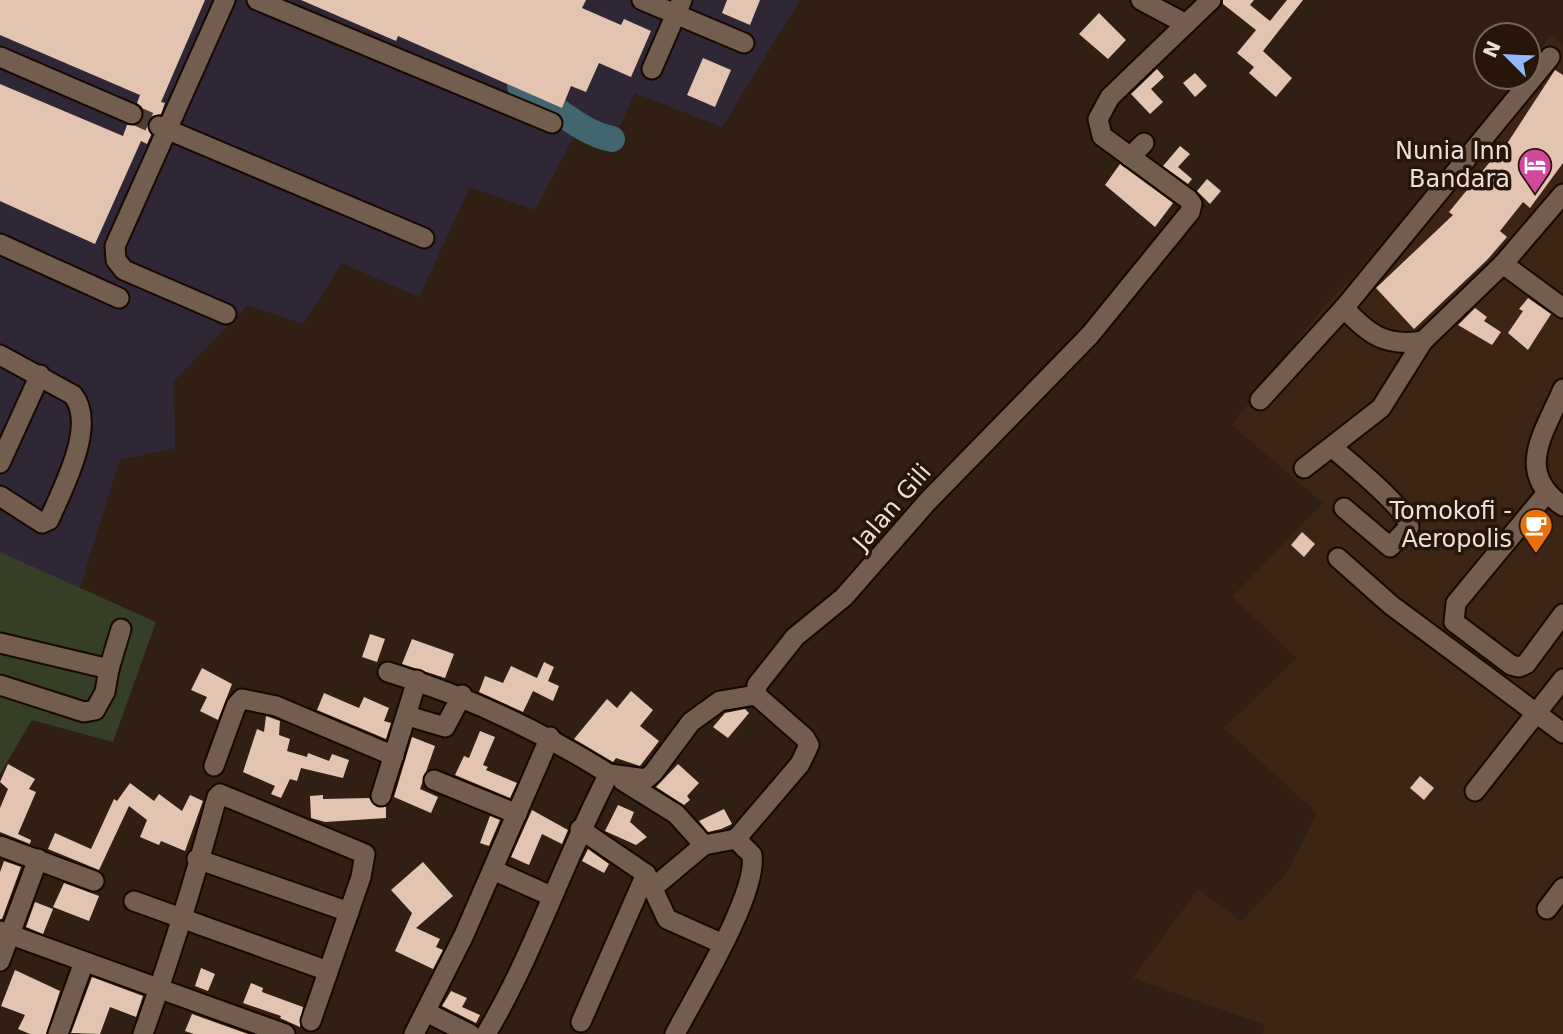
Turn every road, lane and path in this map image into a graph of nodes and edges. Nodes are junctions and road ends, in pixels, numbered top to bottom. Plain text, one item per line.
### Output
1 (225, 0) edge
2 (257, 0) edge
3 (642, 0) edge
4 (1141, 0) edge
5 (1210, 0) edge
6 (679, 7) edge
7 (1186, 24) junction
8 (744, 43) dead end
9 (0, 57) edge
10 (1550, 57) dead end
11 (652, 69) dead end
12 (132, 114) tunnel mouth
13 (552, 123) dead end
14 (164, 128) junction
15 (1144, 142) dead end
16 (1130, 157) junction
17 (1563, 194) edge
18 (424, 238) dead end
19 (0, 244) edge
20 (1503, 264) junction
21 (119, 298) dead end
22 (1344, 308) junction
23 (1563, 308) edge
24 (226, 314) dead end
25 (1423, 341) junction
26 (0, 355) edge
27 (40, 375) junction
28 (1563, 389) edge
29 (1260, 400) dead end
30 (1333, 448) junction
31 (0, 463) edge
32 (1304, 468) dead end
33 (1546, 494) junction
34 (0, 496) edge
35 (1563, 506) edge
36 (1344, 508) dead end
37 (1338, 558) dead end
38 (1563, 614) edge
39 (121, 629) dead end
40 (0, 643) edge
41 (110, 669) junction
42 (388, 672) dead end
43 (1563, 679) edge
44 (416, 680) junction
45 (0, 685) edge
46 (462, 695) junction
47 (756, 695) junction
48 (1537, 714) junction
49 (408, 716) junction
50 (1563, 733) edge
51 (550, 737) junction
52 (394, 756) junction
53 (214, 766) dead end
54 (609, 774) junction
55 (434, 780) dead end
56 (1475, 791) dead end
57 (381, 796) dead end
58 (517, 814) junction
59 (580, 829) junction
60 (736, 839) junction
61 (704, 845) junction
62 (0, 846) edge
63 (38, 859) junction
64 (197, 859) junction
65 (493, 870) junction
66 (94, 881) dead end
67 (650, 881) junction
68 (1563, 888) edge
69 (551, 896) junction
70 (134, 901) dead end
71 (1547, 909) dead end
72 (349, 912) junction
73 (184, 920) junction
74 (5, 933) edge
75 (723, 944) junction
76 (0, 961) edge
77 (84, 962) junction
78 (328, 971) junction
79 (159, 989) junction
80 (426, 1012) junction
81 (311, 1021) dead end
82 (581, 1022) dead end
83 (230, 1025) edge
84 (58, 1034) edge
85 (143, 1034) edge
86 (285, 1034) edge
87 (414, 1034) edge
88 (470, 1034) edge
89 (486, 1034) edge
90 (674, 1034) edge

1 - 14 street
2 - 13 street
3 - 6 street
4 - 7 street
5 - 7 street
6 - 8 street
6 - 11 street
7 - 16 street
9 - 12 street
10 - 22 street
14 - 18 street
14 - 24 street
15 - 16 street
16 - 47 street, Jalan Gili
17 - 20 street
19 - 21 street
20 - 23 street
20 - 25 street
22 - 25 street
22 - 29 street
25 - 30 street
26 - 27 street
27 - 31 street
27 - 34 street
28 - 33 street
30 - 32 street
30 - 36 street
33 - 35 street
33 - 38 street
37 - 48 street
39 - 41 street
40 - 41 street
41 - 45 street
42 - 44 street
43 - 48 street
44 - 46 street
44 - 49 street
46 - 49 street
46 - 51 street
47 - 54 street
47 - 60 street
48 - 50 street
48 - 56 street
49 - 52 street
51 - 54 street
51 - 58 street
52 - 53 street
52 - 57 street
54 - 59 street
54 - 61 street
55 - 58 street
58 - 65 street
59 - 67 street
59 - 69 street
60 - 61 street
60 - 75 street
61 - 67 street
62 - 63 street
63 - 66 street
63 - 74 street
64 - 72 street
64 - 72 street
64 - 73 street
65 - 69 street
65 - 80 street
67 - 75 street
67 - 82 street
68 - 71 street
69 - 89 street
70 - 73 street
72 - 78 street
73 - 78 street
73 - 79 street
74 - 76 street
74 - 77 street
75 - 90 street
77 - 79 street
77 - 84 street
78 - 81 street
79 - 83 street
79 - 85 street
80 - 87 street
80 - 88 street
83 - 86 street

